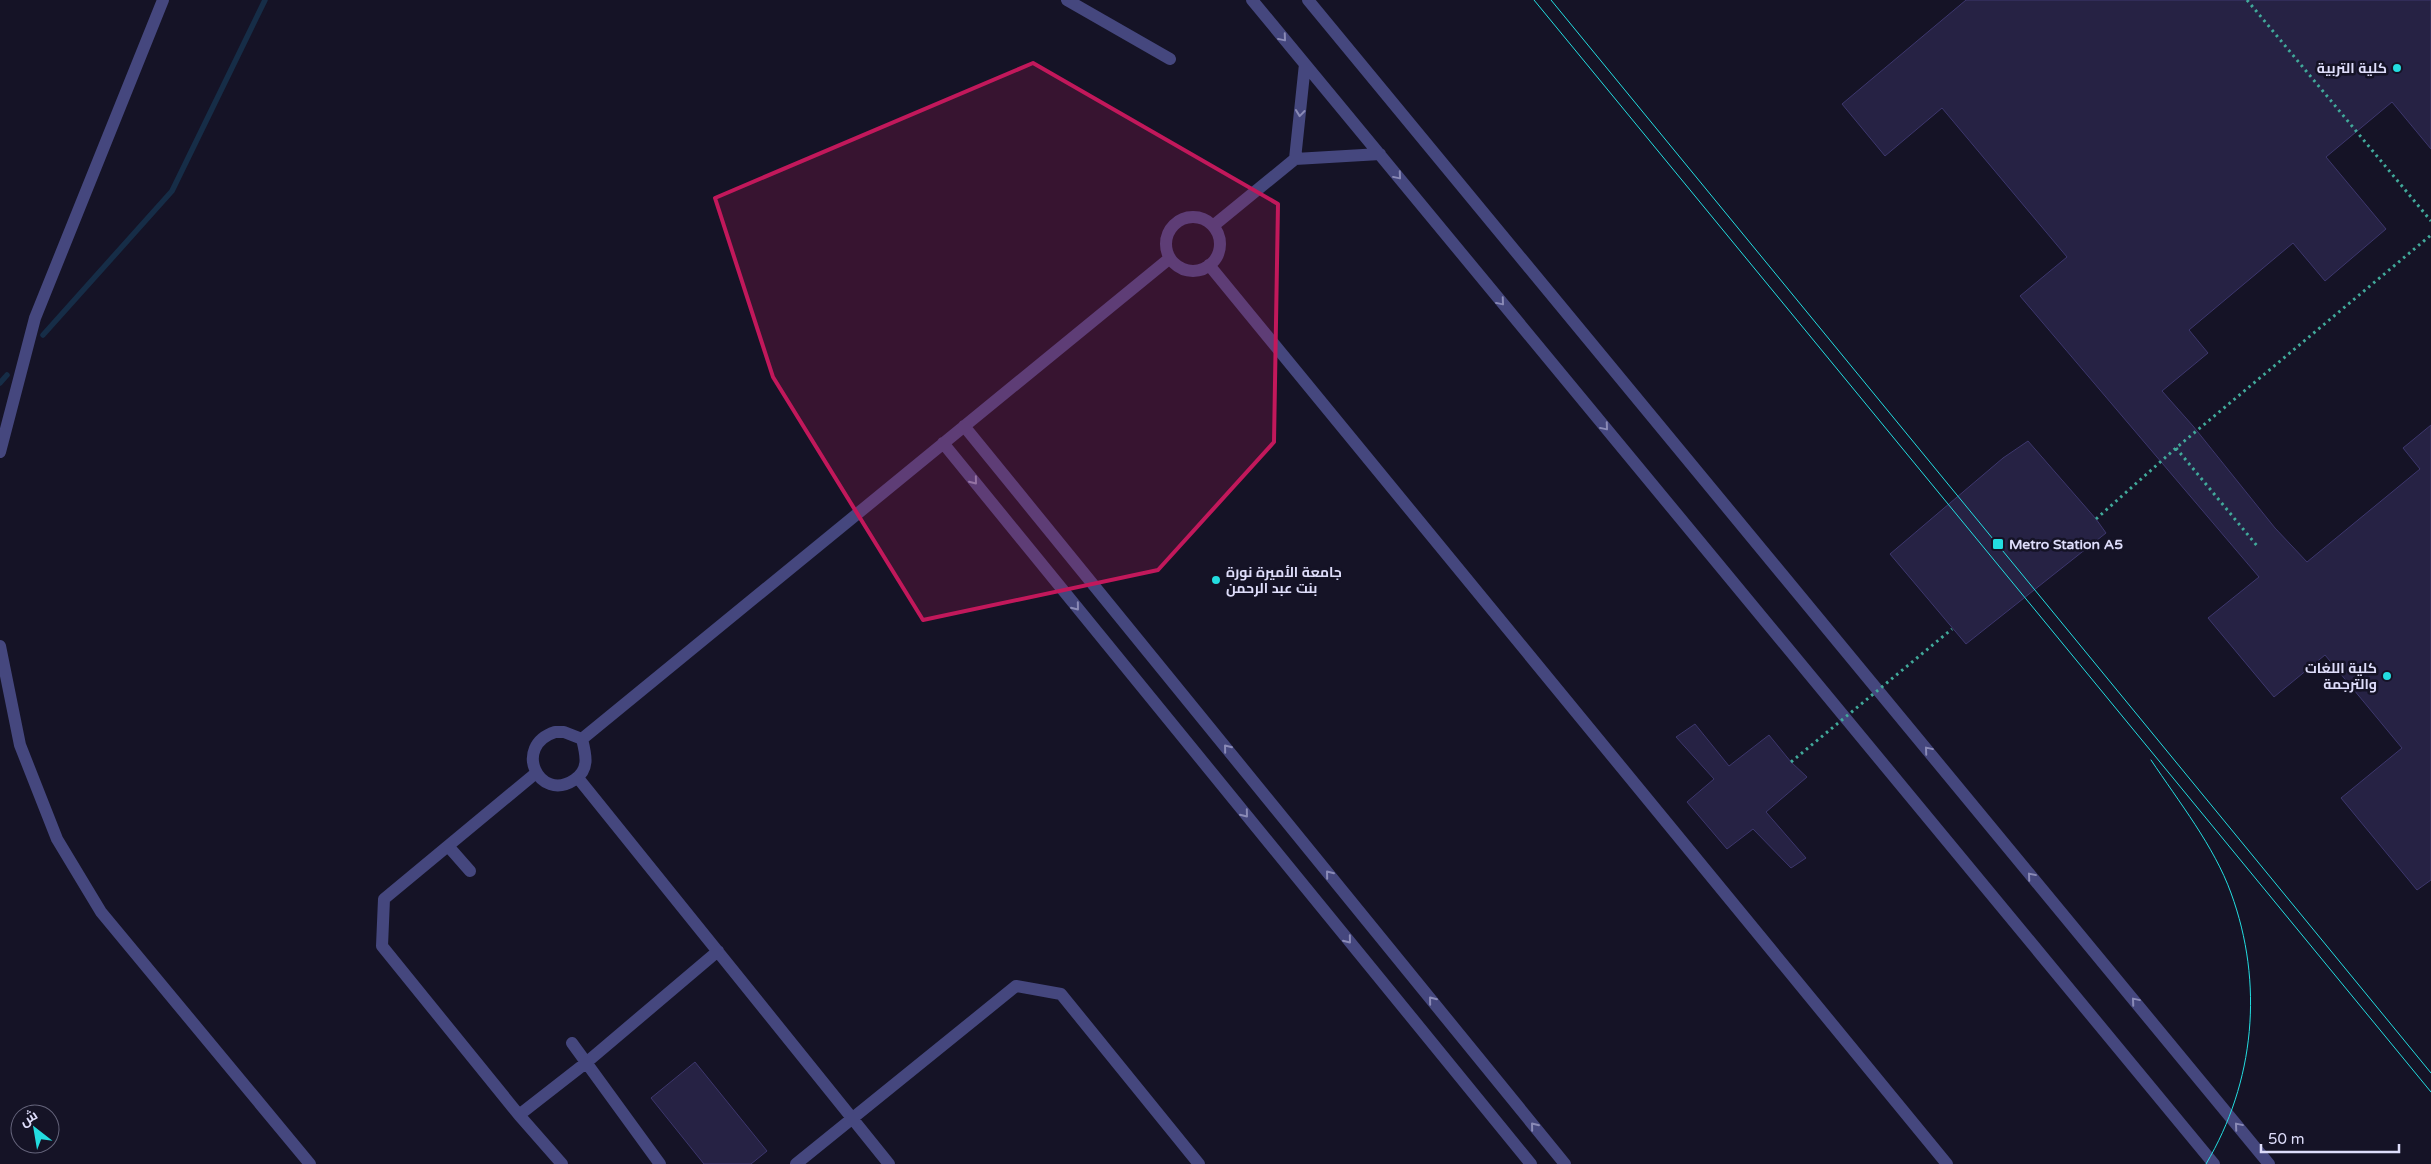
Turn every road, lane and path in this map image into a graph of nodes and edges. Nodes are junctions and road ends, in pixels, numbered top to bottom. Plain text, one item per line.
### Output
1 (163, 0) edge
2 (1067, 0) edge
3 (1252, 0) edge
4 (1308, 0) edge
5 (2247, 0) edge
6 (1170, 58) dead end
7 (1305, 64) junction
8 (1380, 154) junction
9 (1295, 159) junction
10 (2431, 221) edge
11 (1213, 226) junction
12 (2431, 235) edge
13 (1170, 258) junction
14 (1209, 266) junction
15 (964, 426) junction
16 (943, 443) junction
17 (2176, 448) junction
18 (0, 452) edge
19 (2096, 519) dead end
20 (2258, 547) dead end
21 (1952, 629) dead end
22 (0, 646) edge
23 (582, 739) junction
24 (1791, 762) dead end
25 (536, 773) junction
26 (578, 778) junction
27 (448, 846) junction
28 (470, 871) dead end
29 (718, 951) junction
30 (572, 1043) dead end
31 (587, 1062) junction
32 (519, 1115) junction
33 (852, 1118) junction
34 (310, 1164) edge
35 (562, 1164) edge
36 (660, 1164) edge
37 (796, 1164) edge
38 (889, 1164) edge
39 (1199, 1164) edge
40 (1531, 1164) edge
41 (1565, 1164) edge
42 (1947, 1164) edge
43 (2214, 1164) edge
44 (2269, 1164) edge

1 - 18 street
2 - 6 street
3 -> 7 street
44 -> 4 street
5 - 10 path
7 - 8 street
7 -> 9 street
8 - 9 street
8 -> 43 street
9 - 11 street
11 - 13 street
11 - 14 street
12 - 17 path
13 - 14 street
13 - 15 street
14 - 42 street
15 - 16 street
41 -> 15 street
16 - 23 street
16 -> 40 street
17 - 19 path
17 - 20 path
21 - 24 path, bridge
22 - 34 street
23 - 25 street
23 - 26 street
25 - 26 street
25 - 27 street
26 - 29 street
27 - 28 street
27 - 32 street
29 - 31 street
29 - 33 street
30 - 31 street
31 - 32 street
31 - 36 street
32 - 35 street
33 - 37 street
33 - 38 street
33 - 39 street

